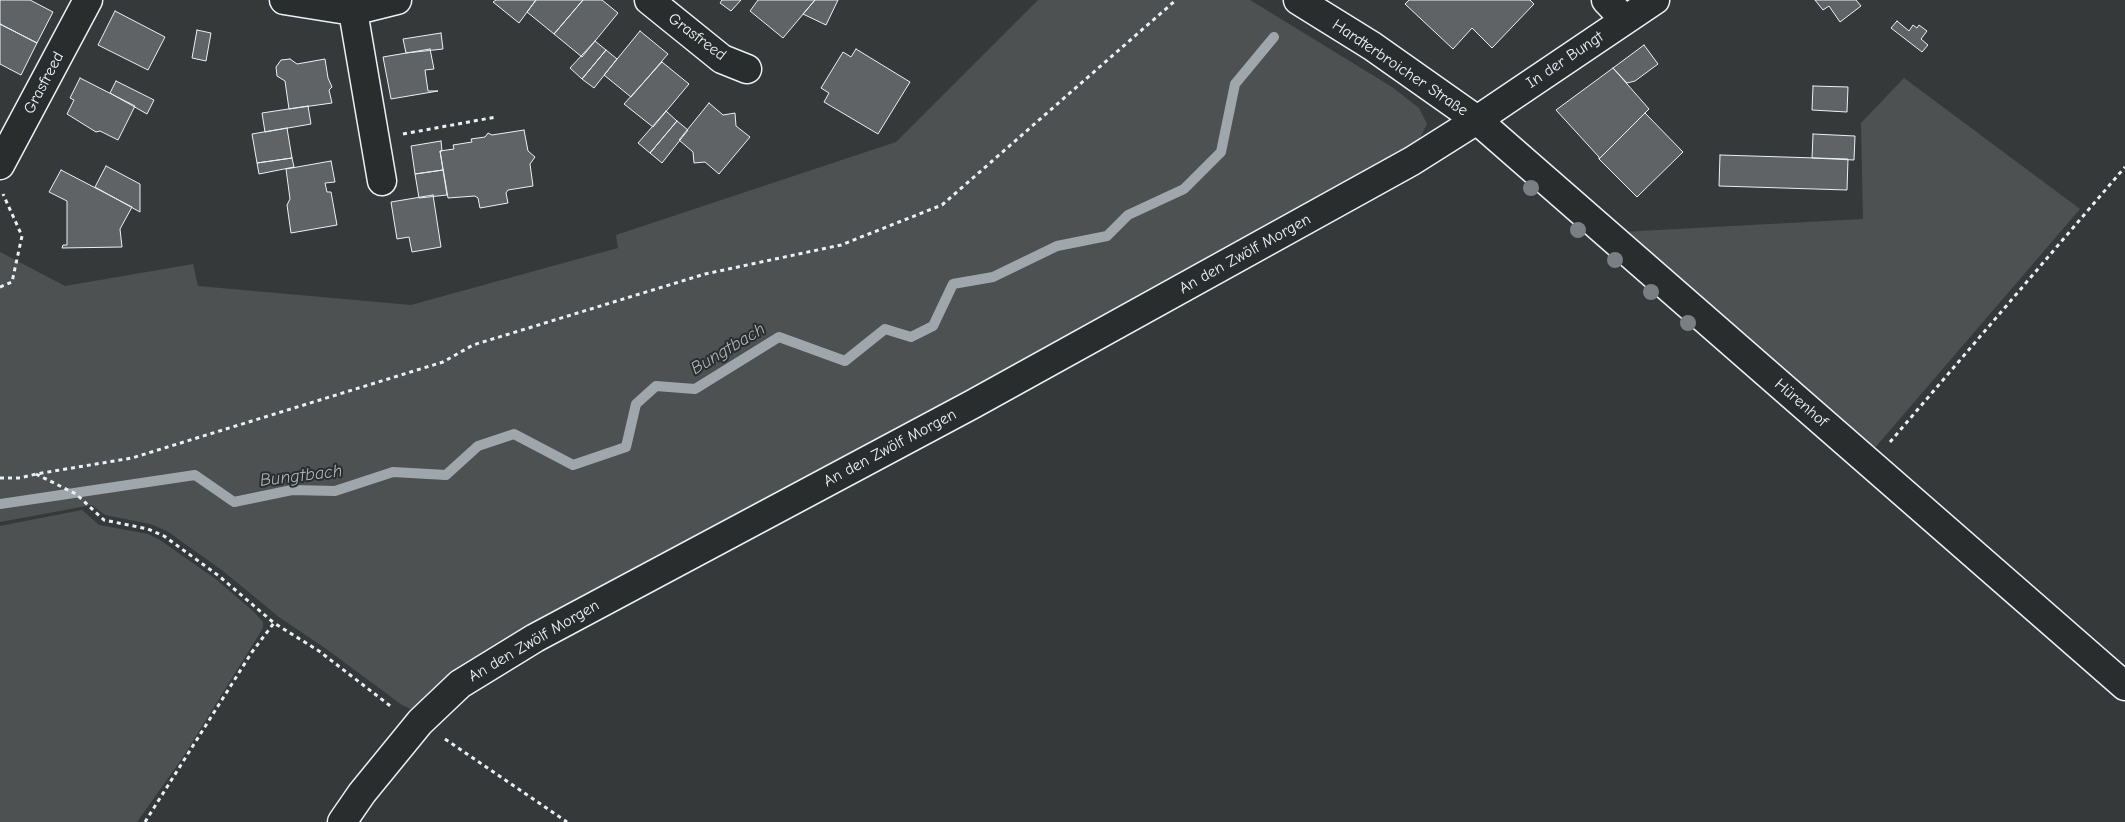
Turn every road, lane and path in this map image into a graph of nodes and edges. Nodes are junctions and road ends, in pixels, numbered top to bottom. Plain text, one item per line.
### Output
1 (88, 0) edge
2 (284, 0) edge
3 (397, 0) edge
4 (649, 0) edge
5 (1176, 0) edge
6 (1298, 0) edge
7 (1606, 0) edge
8 (1655, 0) edge
9 (353, 11) junction
10 (1625, 20) junction
11 (747, 69) dead end
12 (496, 117) dead end
13 (1477, 120) junction
14 (375, 139) junction
15 (0, 165) edge
16 (2125, 167) edge
17 (382, 181) dead end
18 (0, 186) edge
19 (0, 287) edge
20 (1871, 464) junction
21 (36, 474) junction
22 (0, 478) edge
23 (274, 623) junction
24 (2125, 686) edge
25 (420, 722) junction
26 (145, 822) edge
27 (342, 822) edge
28 (566, 822) edge

1 - 15 street, Grasfreed
2 - 9 street
3 - 9 street
4 - 11 street, Grasfreed
5 - 21 path
6 - 13 street, Hardterbroicher Straße
7 - 10 street
8 - 10 street, In der Bungt
9 - 14 street
10 - 13 street, In der Bungt
12 - 14 path
13 - 20 street, Hürenhof
13 - 25 street, An den Zwölf Morgen
14 - 17 street
16 - 20 path
18 - 19 path
20 - 24 street, Hürenhof
21 - 22 path
21 - 23 path
23 - 25 path
23 - 26 path
25 - 27 street, An den Zwölf Morgen
25 - 28 path

